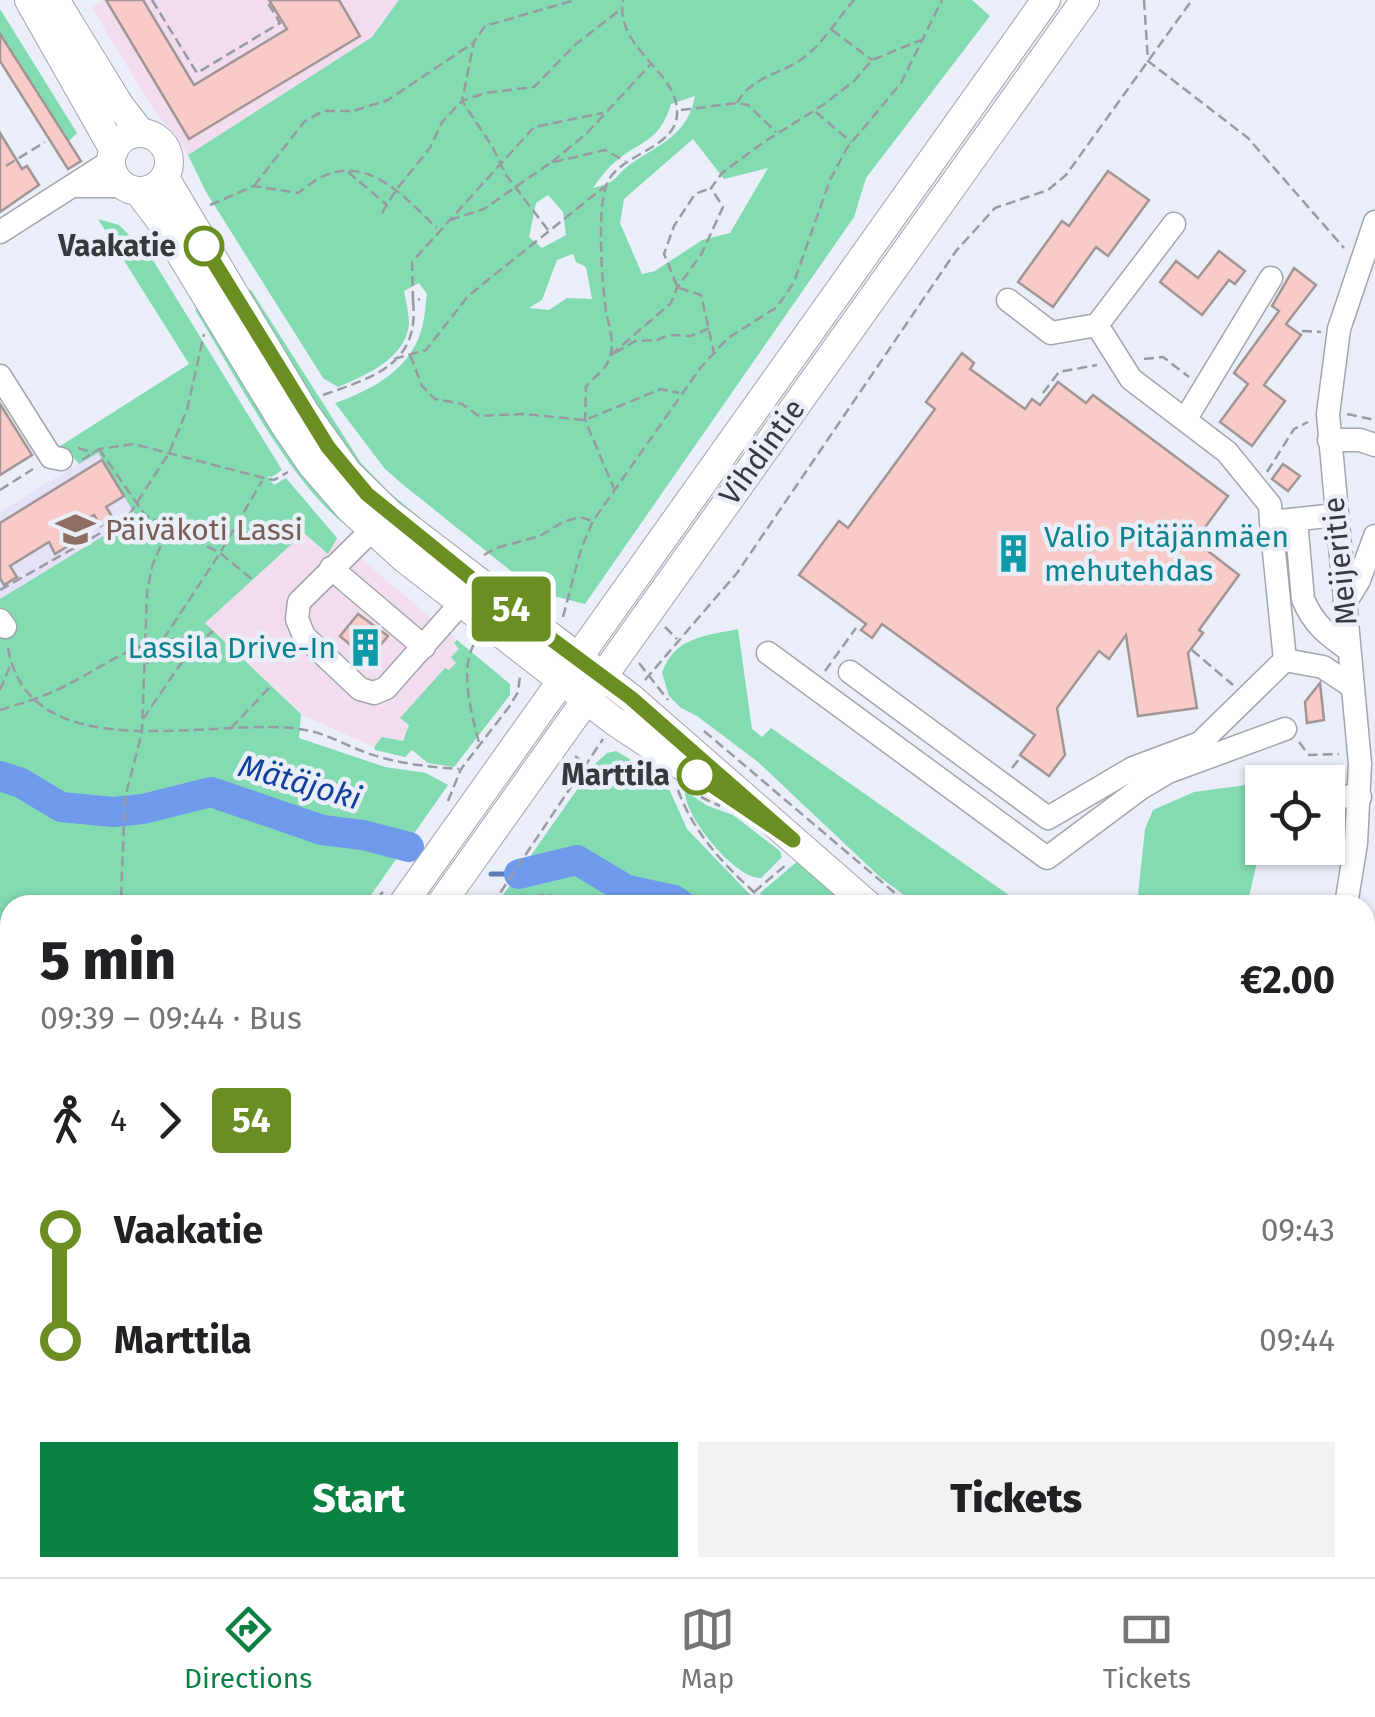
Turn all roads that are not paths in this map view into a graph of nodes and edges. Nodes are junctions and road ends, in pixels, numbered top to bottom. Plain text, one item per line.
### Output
1 (1046, 0) edge
2 (1085, 0) edge
3 (52, 6) edge
4 (141, 133) junction
5 (122, 172) junction
6 (165, 178) junction
7 (1375, 222) edge
8 (1174, 224) dead end
9 (0, 232) edge
10 (1271, 278) dead end
11 (1008, 300) dead end
12 (1097, 325) junction
13 (0, 376) edge
14 (1185, 420) junction
15 (1321, 431) junction
16 (1375, 445) edge
17 (62, 454) road end
18 (1336, 515) junction
19 (1296, 520) junction
20 (381, 522) junction
21 (1270, 522) junction
22 (1375, 536) edge
23 (331, 568) junction
24 (462, 602) junction
25 (1344, 605) junction
26 (424, 647) junction
27 (1349, 650) junction
28 (768, 653) dead end
29 (1285, 660) junction
30 (570, 669) junction
31 (850, 672) dead end
32 (1352, 687) junction
33 (594, 688) junction
34 (1286, 728) road end
35 (1345, 797) edge
36 (1360, 797) junction
37 (1048, 818) junction
38 (1020, 840) junction
39 (409, 895) edge
40 (447, 895) edge
41 (855, 895) edge
42 (1347, 895) edge

1 - 30 main road, Vihdintie
2 - 33 main road, Vihdintie
3 - 4 main road
3 - 5 main road
4 - 5 main road
4 - 6 main road
5 - 6 main road
5 - 9 street
5 - 20 main road
6 - 20 main road
7 - 15 street, Meijeritie
8 - 12 street
10 - 14 street
11 - 12 street
12 - 14 street
13 - 17 street
14 - 21 street
15 - 16 street
15 - 18 street, Meijeritie
18 - 19 street
18 - 25 street, Meijeritie
19 - 21 street
19 - 27 street
20 - 23 street
20 - 24 main road
20 - 30 main road
21 - 29 street
22 - 25 street
23 - 26 street
23 - 26 street
24 - 26 street
24 - 30 main road
25 - 27 street, Meijeritie
27 - 32 street, Meijeritie
28 - 38 street
29 - 32 street
29 - 37 street
30 - 33 main road
30 - 39 main road, Vihdintie
31 - 37 street
32 - 36 street, Meijeritie
33 - 40 main road, Vihdintie
33 - 41 main road
34 - 38 street
35 - 36 street
36 - 42 street, Meijeritie
37 - 38 street

